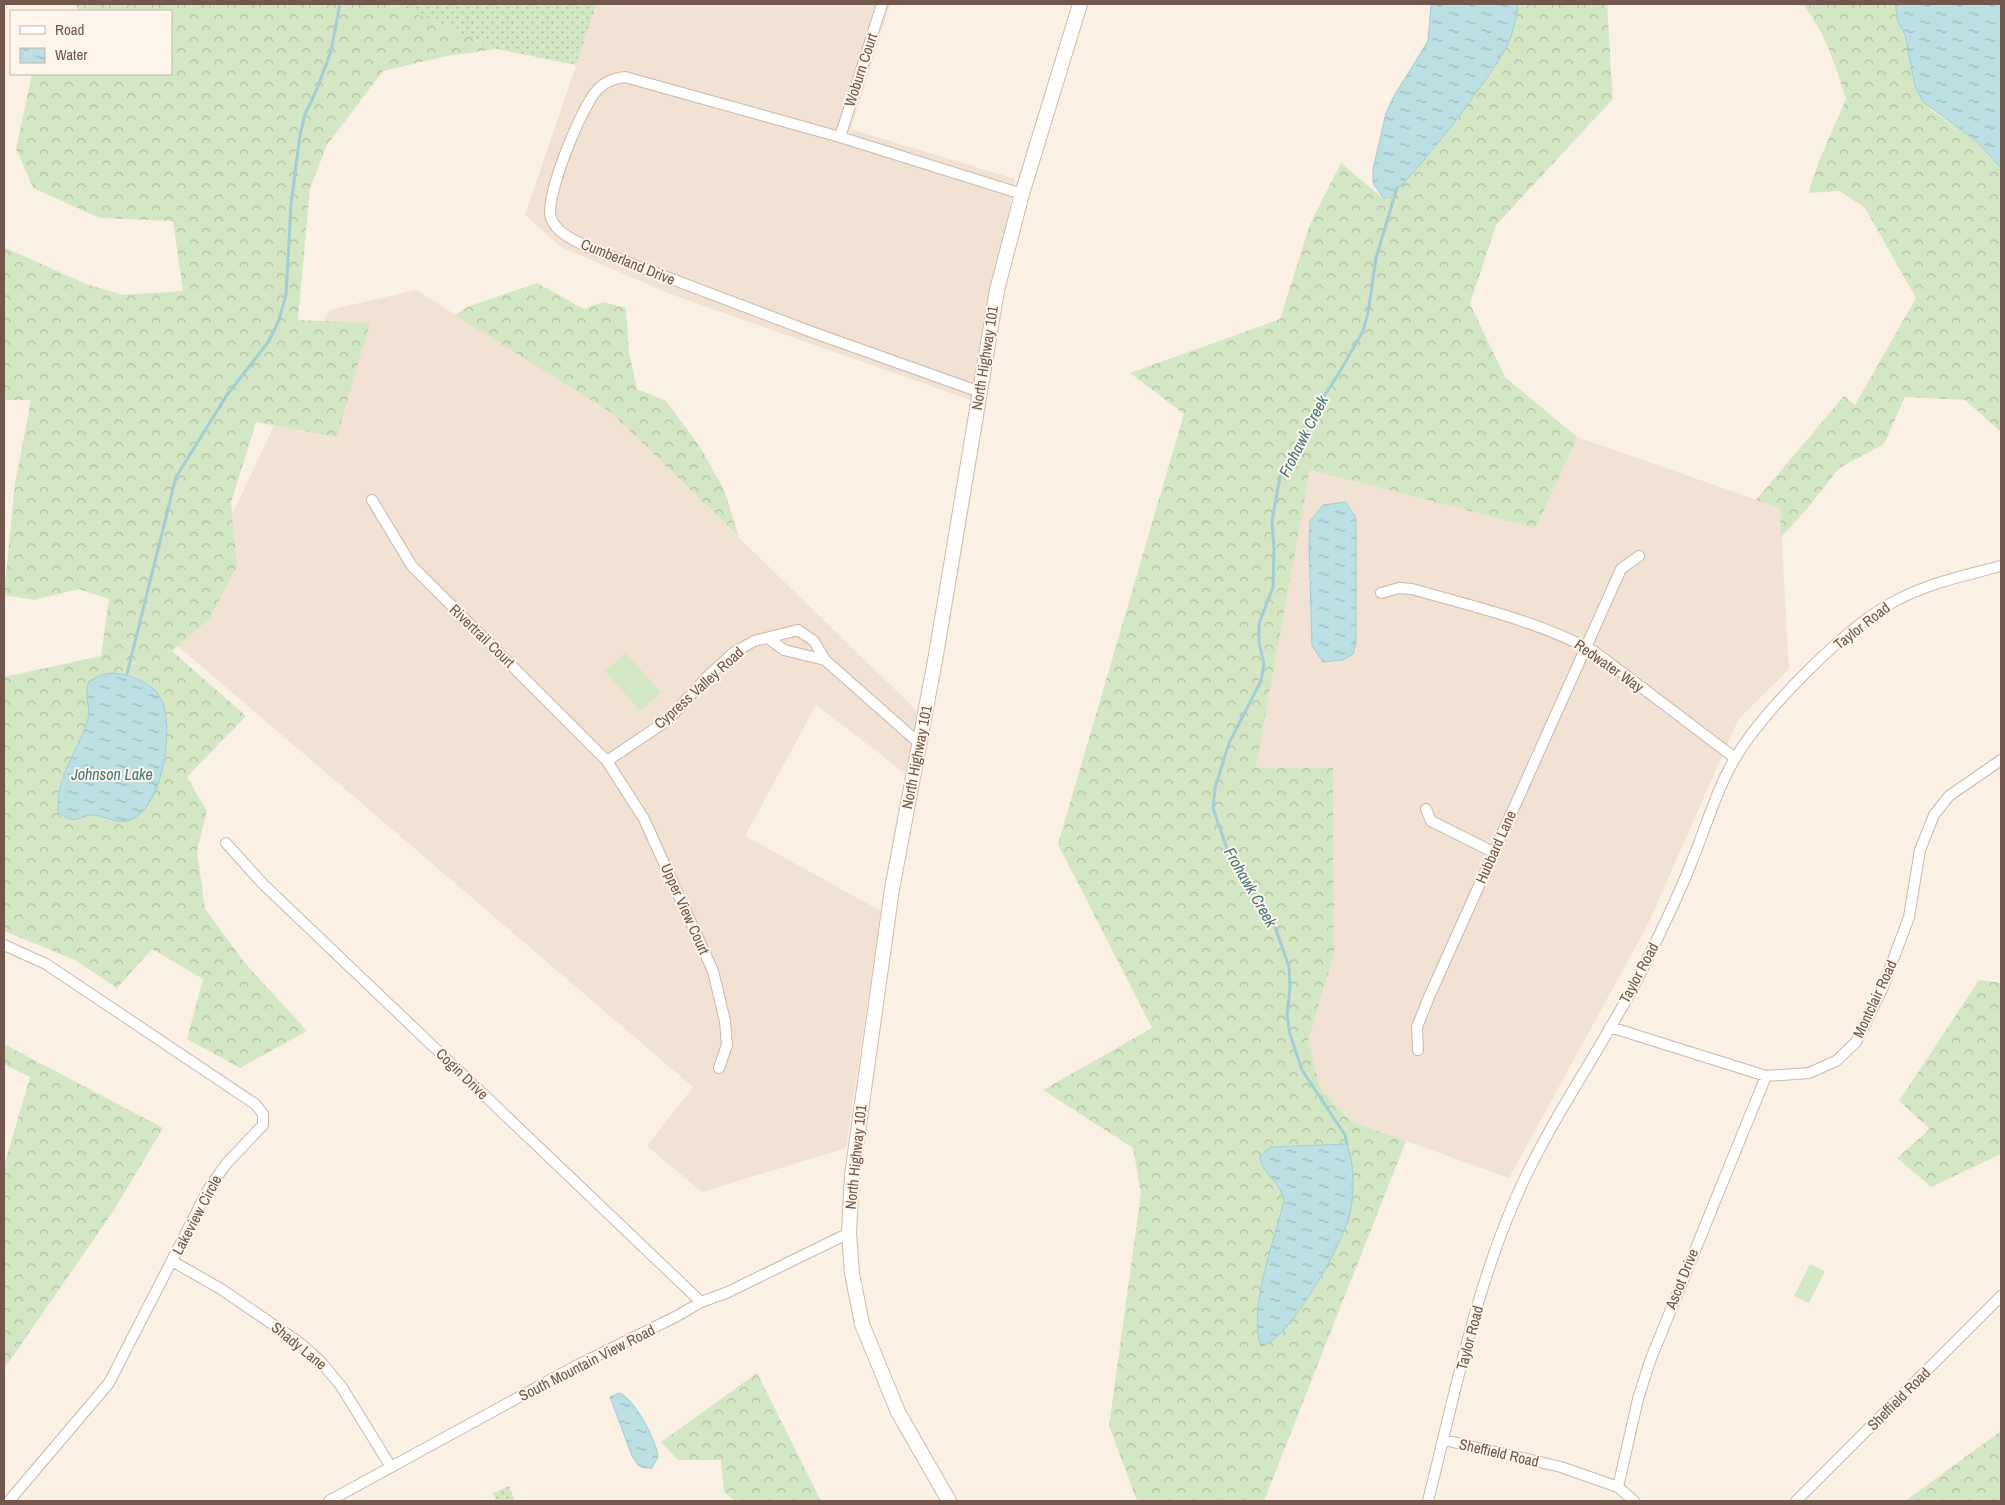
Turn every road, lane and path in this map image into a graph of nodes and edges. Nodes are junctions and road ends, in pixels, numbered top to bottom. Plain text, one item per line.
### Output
1 (882, 4) edge
2 (1080, 4) edge
3 (840, 137) junction
4 (1022, 194) junction
5 (980, 392) junction
6 (372, 500) dead end
7 (1639, 556) dead end
8 (2001, 566) edge
9 (1381, 594) dead end
10 (768, 638) junction
11 (1585, 646) junction
12 (825, 660) junction
13 (919, 743) junction
14 (1735, 758) junction
15 (2001, 760) edge
16 (608, 761) junction
17 (1426, 809) dead end
18 (226, 844) dead end
19 (1493, 852) junction
20 (4, 945) edge
21 (1610, 1027) junction
22 (1418, 1050) dead end
23 (720, 1068) dead end
24 (1766, 1076) junction
25 (849, 1233) junction
26 (172, 1261) junction
27 (2001, 1296) edge
28 (701, 1302) junction
29 (1444, 1440) junction
30 (391, 1467) junction
31 (1618, 1487) junction
32 (9, 1501) edge
33 (329, 1501) edge
34 (949, 1501) edge
35 (1428, 1501) edge
36 (1634, 1501) edge
37 (1796, 1501) edge

1 - 3 street, Woburn Court
2 - 4 main road, North Highway 101
3 - 4 street, Cumberland Drive
3 - 5 street, Cumberland Drive
4 - 5 main road, North Highway 101
5 - 13 main road, North Highway 101
6 - 16 street, Rivertrail Court
7 - 11 street, Hubbard Lane
8 - 14 street, Taylor Road
9 - 11 street, Redwater Way
10 - 12 street, Cypress Valley Road
10 - 12 street, Cypress Valley Road
10 - 16 street, Cypress Valley Road
11 - 14 street, Redwater Way
11 - 19 street, Hubbard Lane
12 - 13 street, Cypress Valley Road
13 - 25 main road, North Highway 101
14 - 21 street, Taylor Road
15 - 24 street, Montclair Road
16 - 23 street, Upper View Court
17 - 19 street
18 - 28 street, Cogin Drive
19 - 22 street, Hubbard Lane
20 - 26 street, Lakeview Circle
21 - 24 street, Montclair Road
21 - 29 street, Taylor Road
24 - 31 street, Ascot Drive
25 - 28 street, South Mountain View Road
25 - 34 main road, North Highway 101
26 - 30 street, Shady Lane
26 - 32 street, Lakeview Circle
27 - 37 street, Sheffield Road
28 - 30 street, South Mountain View Road
29 - 31 street, Sheffield Road
29 - 35 street, Taylor Road
30 - 33 street, South Mountain View Road
31 - 36 street, Sheffield Road

